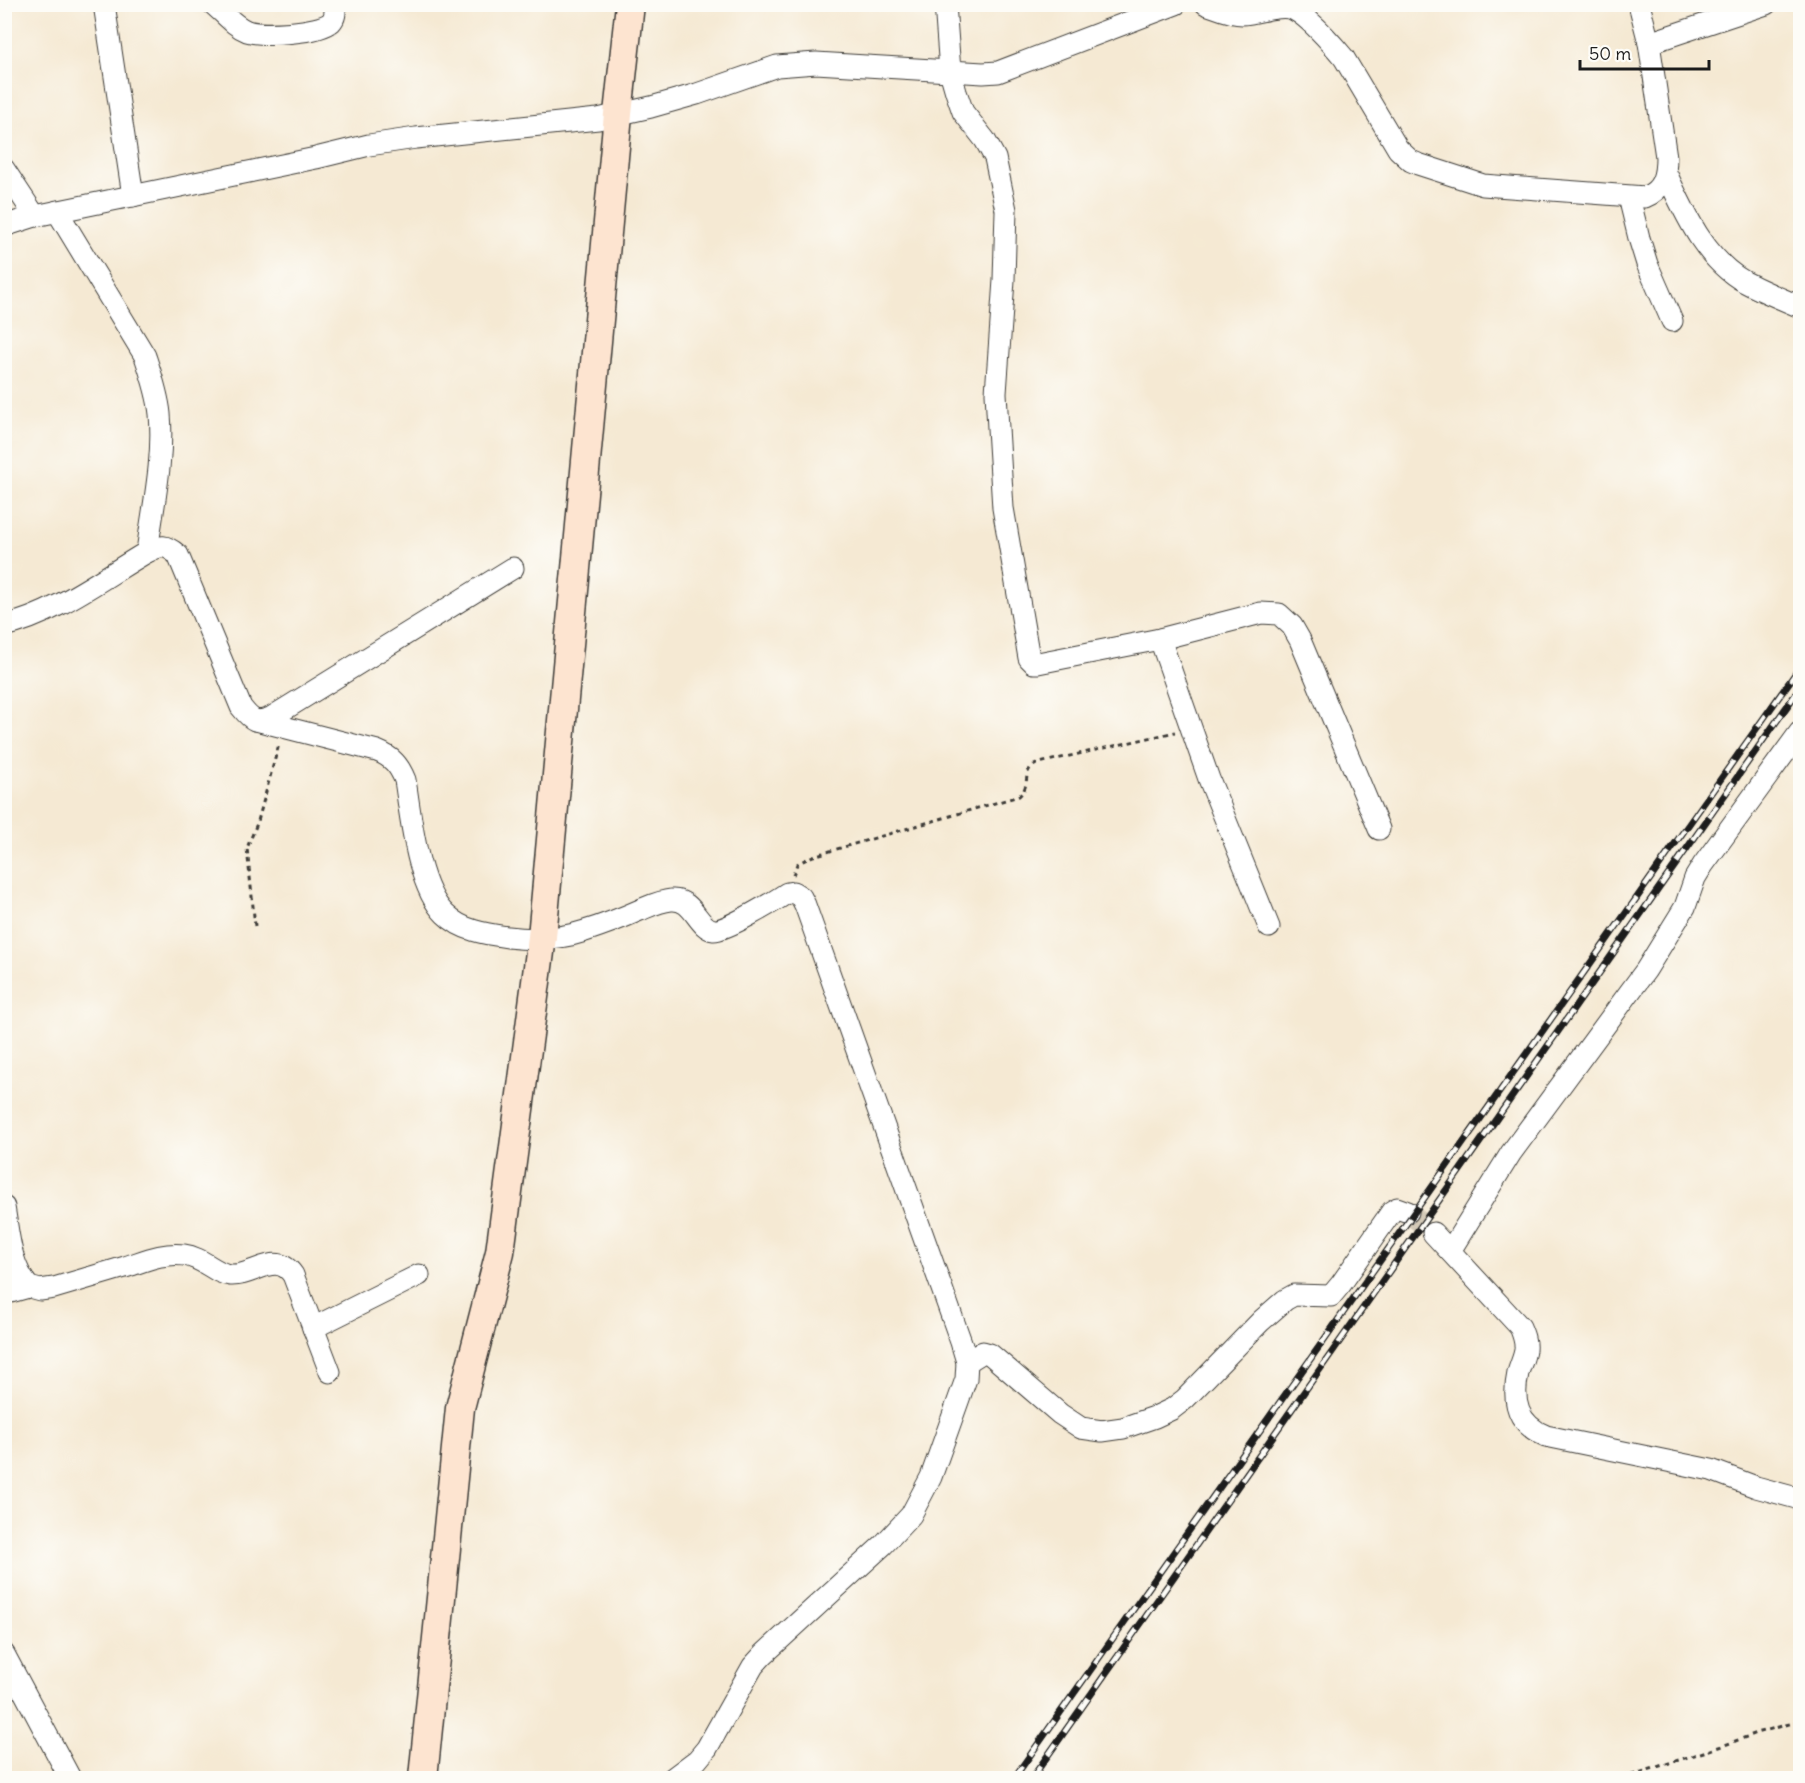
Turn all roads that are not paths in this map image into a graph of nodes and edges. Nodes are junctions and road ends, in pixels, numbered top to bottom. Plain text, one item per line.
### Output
1 (104, 4) edge
2 (213, 4) edge
3 (335, 4) edge
4 (630, 4) edge
5 (945, 4) edge
6 (1176, 4) edge
7 (1206, 4) edge
8 (1639, 4) edge
9 (1766, 4) edge
10 (1649, 43) junction
11 (950, 71) junction
12 (618, 114) junction
13 (4, 169) edge
14 (1666, 173) junction
15 (134, 196) junction
16 (1629, 197) junction
17 (57, 211) junction
18 (35, 216) junction
19 (4, 226) edge
20 (1800, 307) edge
21 (1672, 321) dead end
22 (147, 552) junction
23 (513, 568) dead end
24 (4, 626) edge
25 (1160, 639) junction
26 (260, 722) junction
27 (1800, 732) edge
28 (1378, 829) dead end
29 (1269, 927) dead end
30 (542, 937) junction
31 (4, 1207) edge
32 (1408, 1212) dead end
33 (1433, 1233) tunnel mouth
34 (1450, 1251) junction
35 (419, 1275) dead end
36 (29, 1287) junction
37 (4, 1294) edge
38 (313, 1328) junction
39 (967, 1362) junction
40 (330, 1372) dead end
41 (1800, 1499) edge
42 (4, 1654) edge
43 (70, 1779) edge
44 (423, 1779) edge
45 (673, 1779) edge

1 - 15 street
2 - 3 street
4 - 12 main road
5 - 11 street
6 - 11 street
7 - 16 street
8 - 10 street
9 - 10 street
10 - 14 street
11 - 12 street
11 - 25 street
12 - 15 street
12 - 30 main road
13 - 18 street
14 - 16 street
14 - 20 street
15 - 17 street
16 - 21 street
17 - 18 street
17 - 22 street
18 - 19 street
22 - 24 street
22 - 26 street
23 - 26 street
25 - 28 street
25 - 29 street
26 - 30 street
27 - 34 street
30 - 39 street
30 - 44 main road
31 - 36 street
32 - 39 street
33 - 34 street
34 - 41 street
35 - 38 street
36 - 37 street
36 - 38 street
38 - 40 street
39 - 45 street
42 - 43 street

